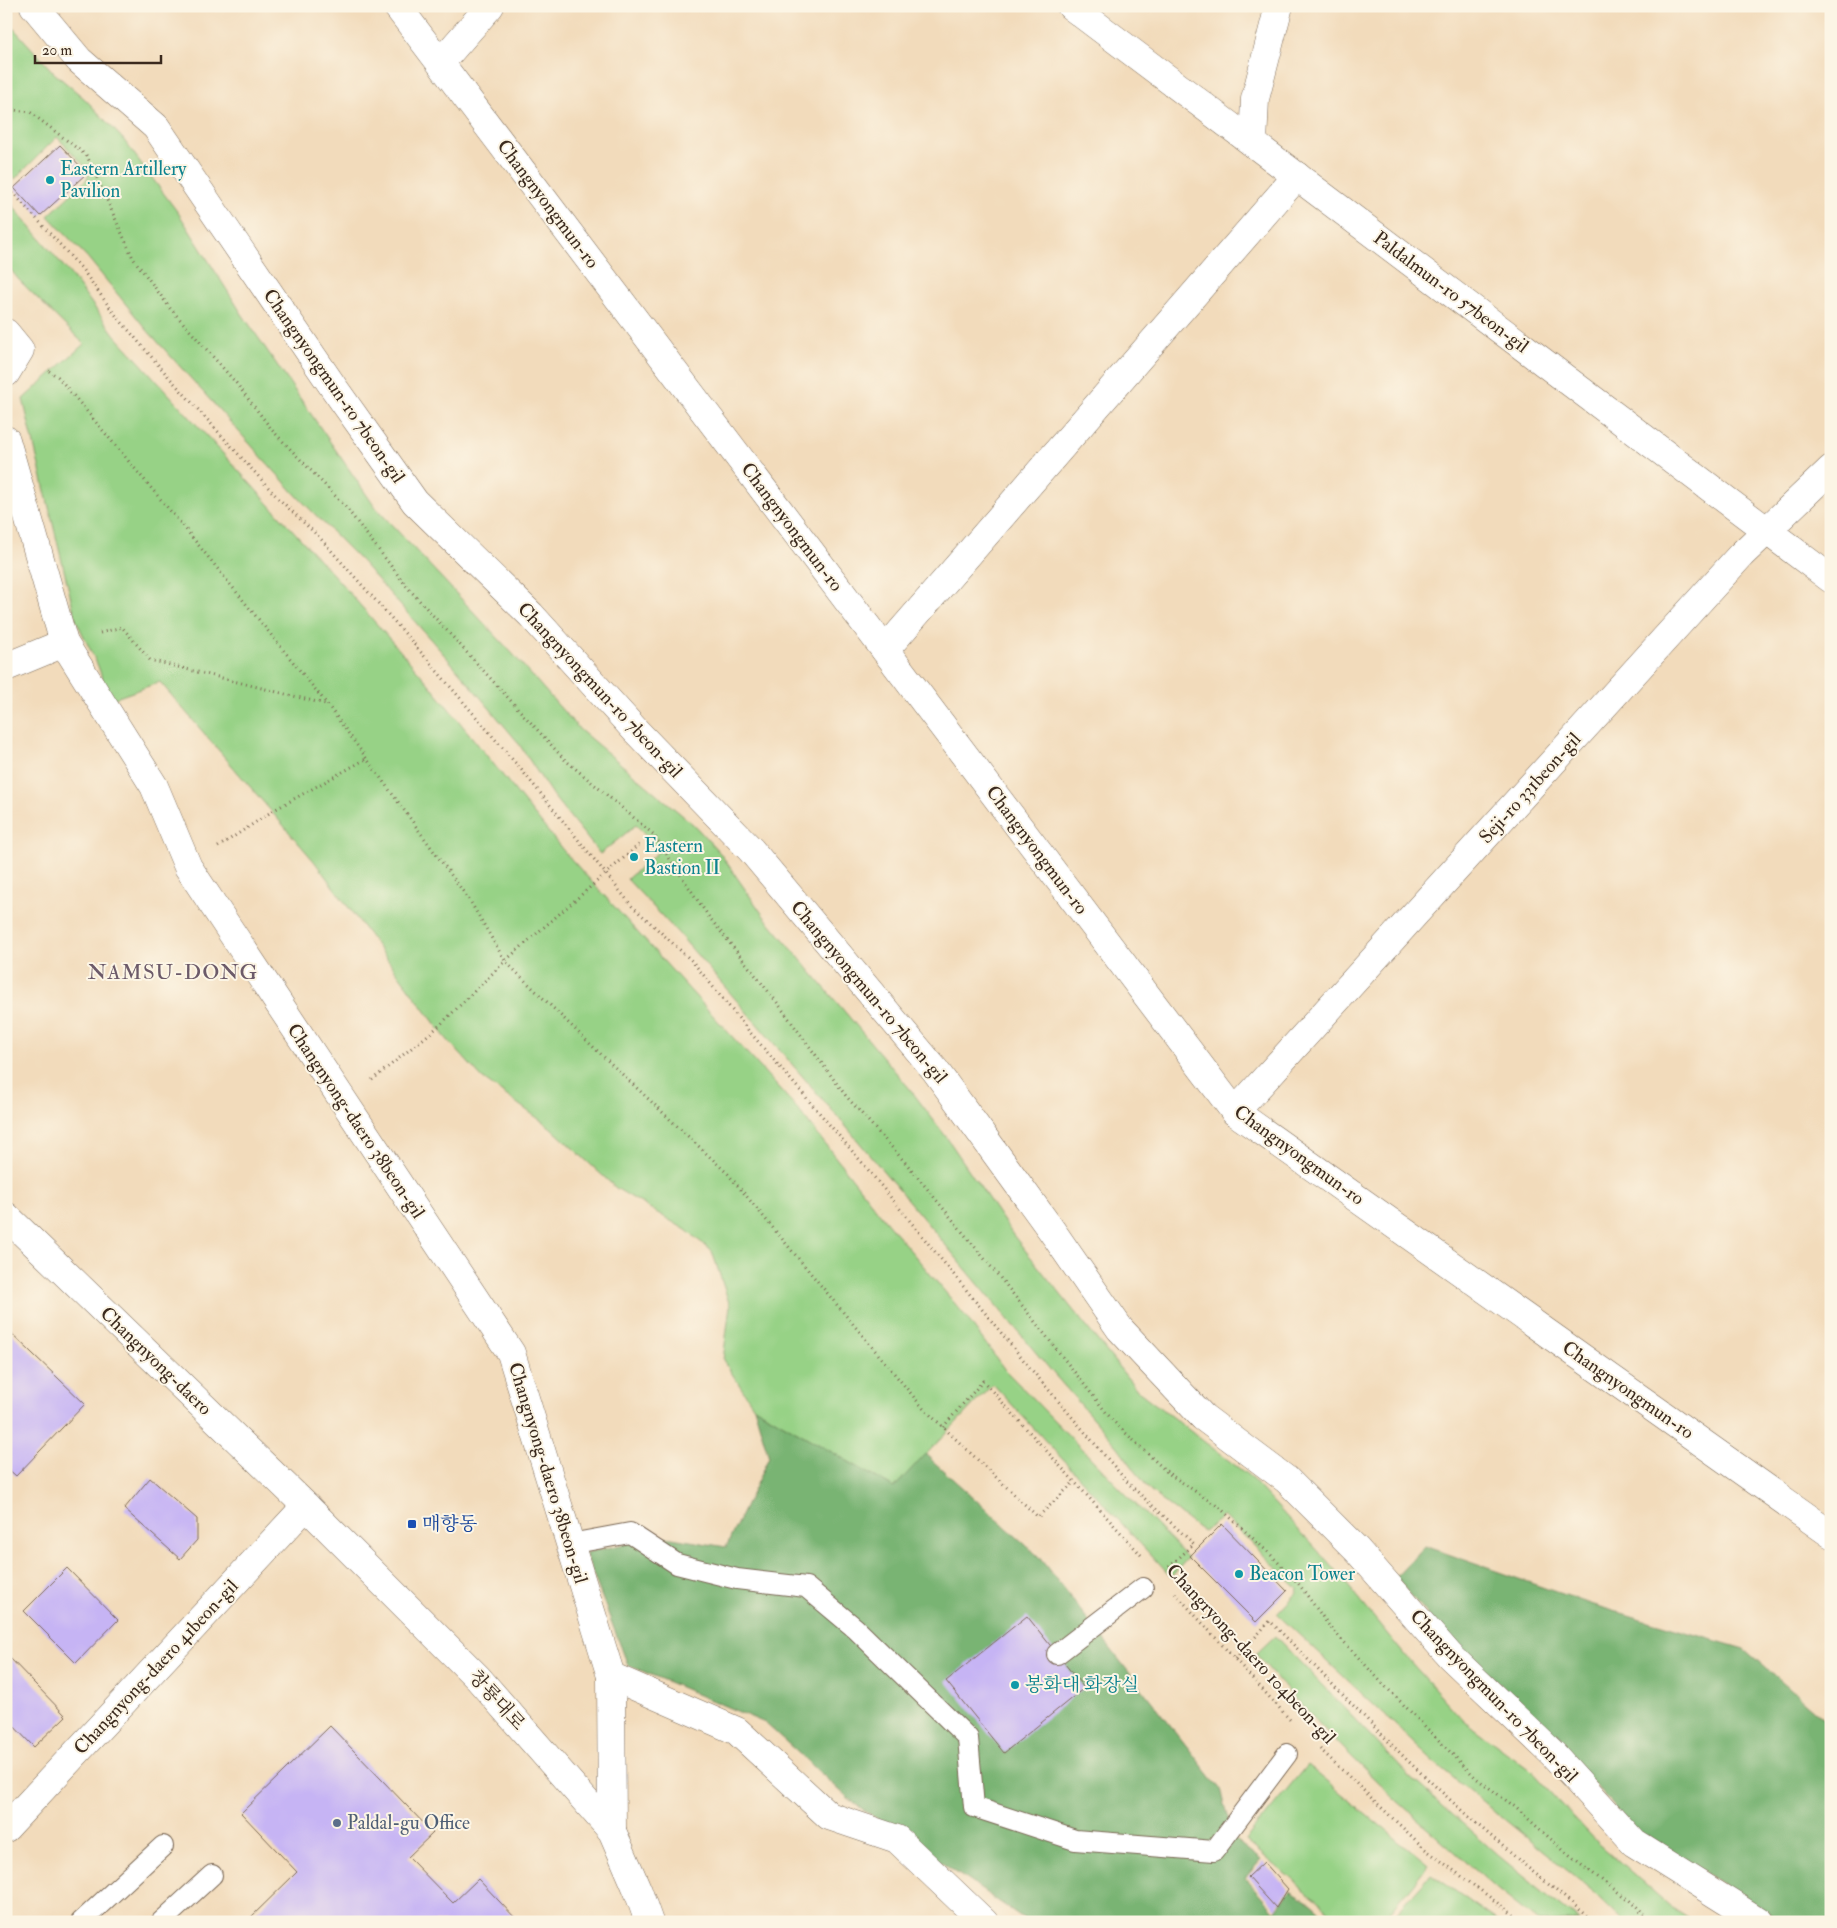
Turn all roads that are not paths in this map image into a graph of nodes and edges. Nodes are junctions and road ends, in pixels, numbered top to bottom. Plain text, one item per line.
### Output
1 (34, 6) edge
2 (397, 6) edge
3 (490, 6) edge
4 (1071, 6) edge
5 (1279, 6) edge
6 (440, 62) junction
7 (1252, 143) junction
8 (1297, 176) junction
9 (13, 341) edge
10 (6, 373) edge
11 (6, 440) edge
12 (1831, 469) edge
13 (1767, 530) junction
14 (1831, 579) edge
15 (64, 643) junction
16 (885, 650) junction
17 (6, 667) edge
18 (1235, 1112) junction
19 (6, 1216) edge
20 (306, 1506) junction
21 (1831, 1534) edge
22 (570, 1544) junction
23 (1143, 1588) dead end
24 (1057, 1654) dead end
25 (611, 1676) junction
26 (1287, 1754) dead end
27 (6, 1828) edge
28 (612, 1831) junction
29 (163, 1846) dead end
30 (212, 1875) dead end
31 (81, 1922) edge
32 (161, 1922) edge
33 (649, 1922) edge
34 (984, 1922) edge
35 (1760, 1922) edge

1 - 35 street, Changnyongmun-ro 7beon-gil
2 - 6 street, Changnyongmun-ro
3 - 6 street
4 - 7 street, Paldalmun-ro 57beon-gil
5 - 7 street
6 - 16 street, Changnyongmun-ro
7 - 8 street, Paldalmun-ro 57beon-gil
8 - 13 street, Paldalmun-ro 57beon-gil
8 - 16 street
9 - 10 street
11 - 15 street, Changnyong-daero 38beon-gil
12 - 13 street, Seji-ro 331beon-gil
13 - 14 street, Paldalmun-ro 57beon-gil
13 - 18 street, Seji-ro 331beon-gil
15 - 17 street
15 - 22 street, Changnyong-daero 38beon-gil
16 - 18 street, Changnyongmun-ro
18 - 21 street, Changnyongmun-ro
19 - 20 street, Changnyong-daero
20 - 27 street, Changnyong-daero 41beon-gil
20 - 28 street, 창룡대로
22 - 25 street, Changnyong-daero 38beon-gil
22 - 26 lane
23 - 24 lane
25 - 28 street, Changnyong-daero 38beon-gil
25 - 34 street
28 - 33 street, 창룡대로
29 - 31 lane
30 - 32 lane

